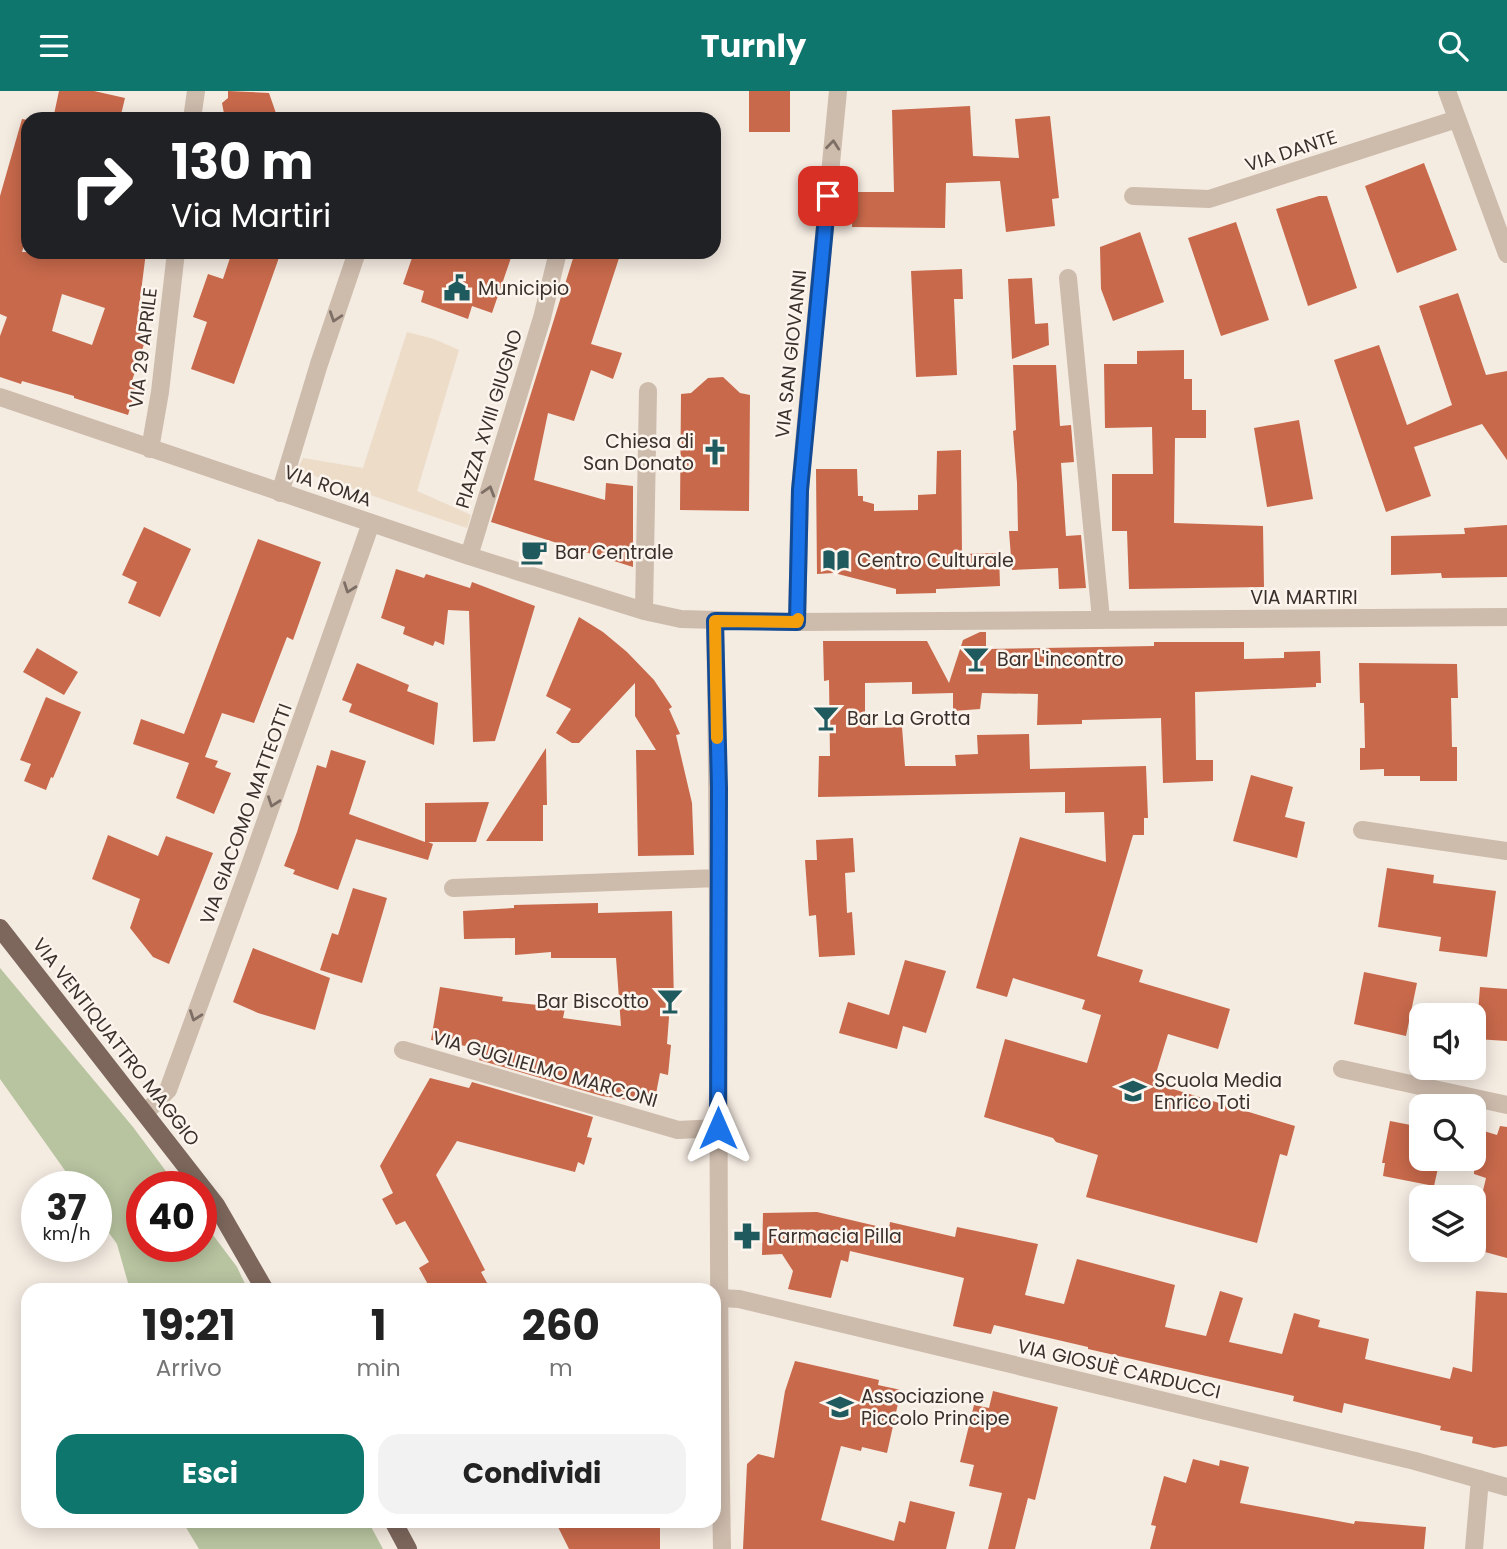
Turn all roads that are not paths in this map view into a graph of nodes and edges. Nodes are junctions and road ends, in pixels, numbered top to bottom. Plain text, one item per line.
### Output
1 (195, 91) edge
2 (838, 91) edge
3 (1447, 91) edge
4 (193, 112) edge
5 (1457, 119) junction
6 (1133, 196) dead end
7 (1507, 254) edge
8 (175, 259) edge
9 (356, 259) edge
10 (556, 259) edge
11 (1068, 278) dead end
12 (648, 391) dead end
13 (0, 397) edge
14 (150, 449) junction
15 (280, 493) junction
16 (371, 523) junction
17 (469, 556) junction
18 (644, 611) junction
19 (1507, 617) edge
20 (1101, 619) junction
21 (715, 621) junction
22 (797, 622) junction
23 (1362, 830) dead end
24 (1507, 851) edge
25 (718, 878) junction
26 (453, 888) dead end
27 (0, 928) edge
28 (402, 1050) dead end
29 (1342, 1069) dead end
30 (1507, 1105) edge
31 (146, 1111) junction
32 (718, 1128) junction
33 (261, 1283) edge
34 (720, 1283) edge
35 (721, 1298) edge
36 (721, 1424) edge
37 (1480, 1479) junction
38 (1507, 1487) edge
39 (397, 1528) edge
40 (408, 1549) edge
41 (722, 1549) edge
42 (1474, 1549) edge

1 - 4 street
22 -> 2 street, VIA SAN GIOVANNI
3 - 5 street
5 - 6 street, VIA DANTE
5 - 7 street
8 - 14 street, VIA 29 APRILE
9 -> 15 street
17 -> 10 street, PIAZZA XVIII GIUGNO
11 - 20 street
12 - 18 street
13 - 14 street, VIA ROMA
14 - 15 street, VIA ROMA
15 - 16 street, VIA ROMA
16 - 17 street, VIA ROMA
16 -> 31 street, VIA GIACOMO MATTEOTTI
17 - 18 street, VIA ROMA
18 - 21 street, VIA ROMA
19 - 20 street, VIA MARTIRI
20 - 22 street, VIA MARTIRI
21 - 22 street, VIA MARTIRI
21 - 25 street
23 - 24 street
25 - 26 street
25 - 32 street
27 - 31 main road, VIA VENTIQUATTRO MAGGIO
28 - 32 street, VIA GUGLIELMO MARCONI
29 - 30 street
31 - 33 main road, VIA VENTIQUATTRO MAGGIO
32 - 34 street
35 - 37 street, VIA GIOSUÈ CARDUCCI
36 - 41 street
37 - 38 street, VIA GIOSUÈ CARDUCCI
37 - 42 street
39 - 40 main road

